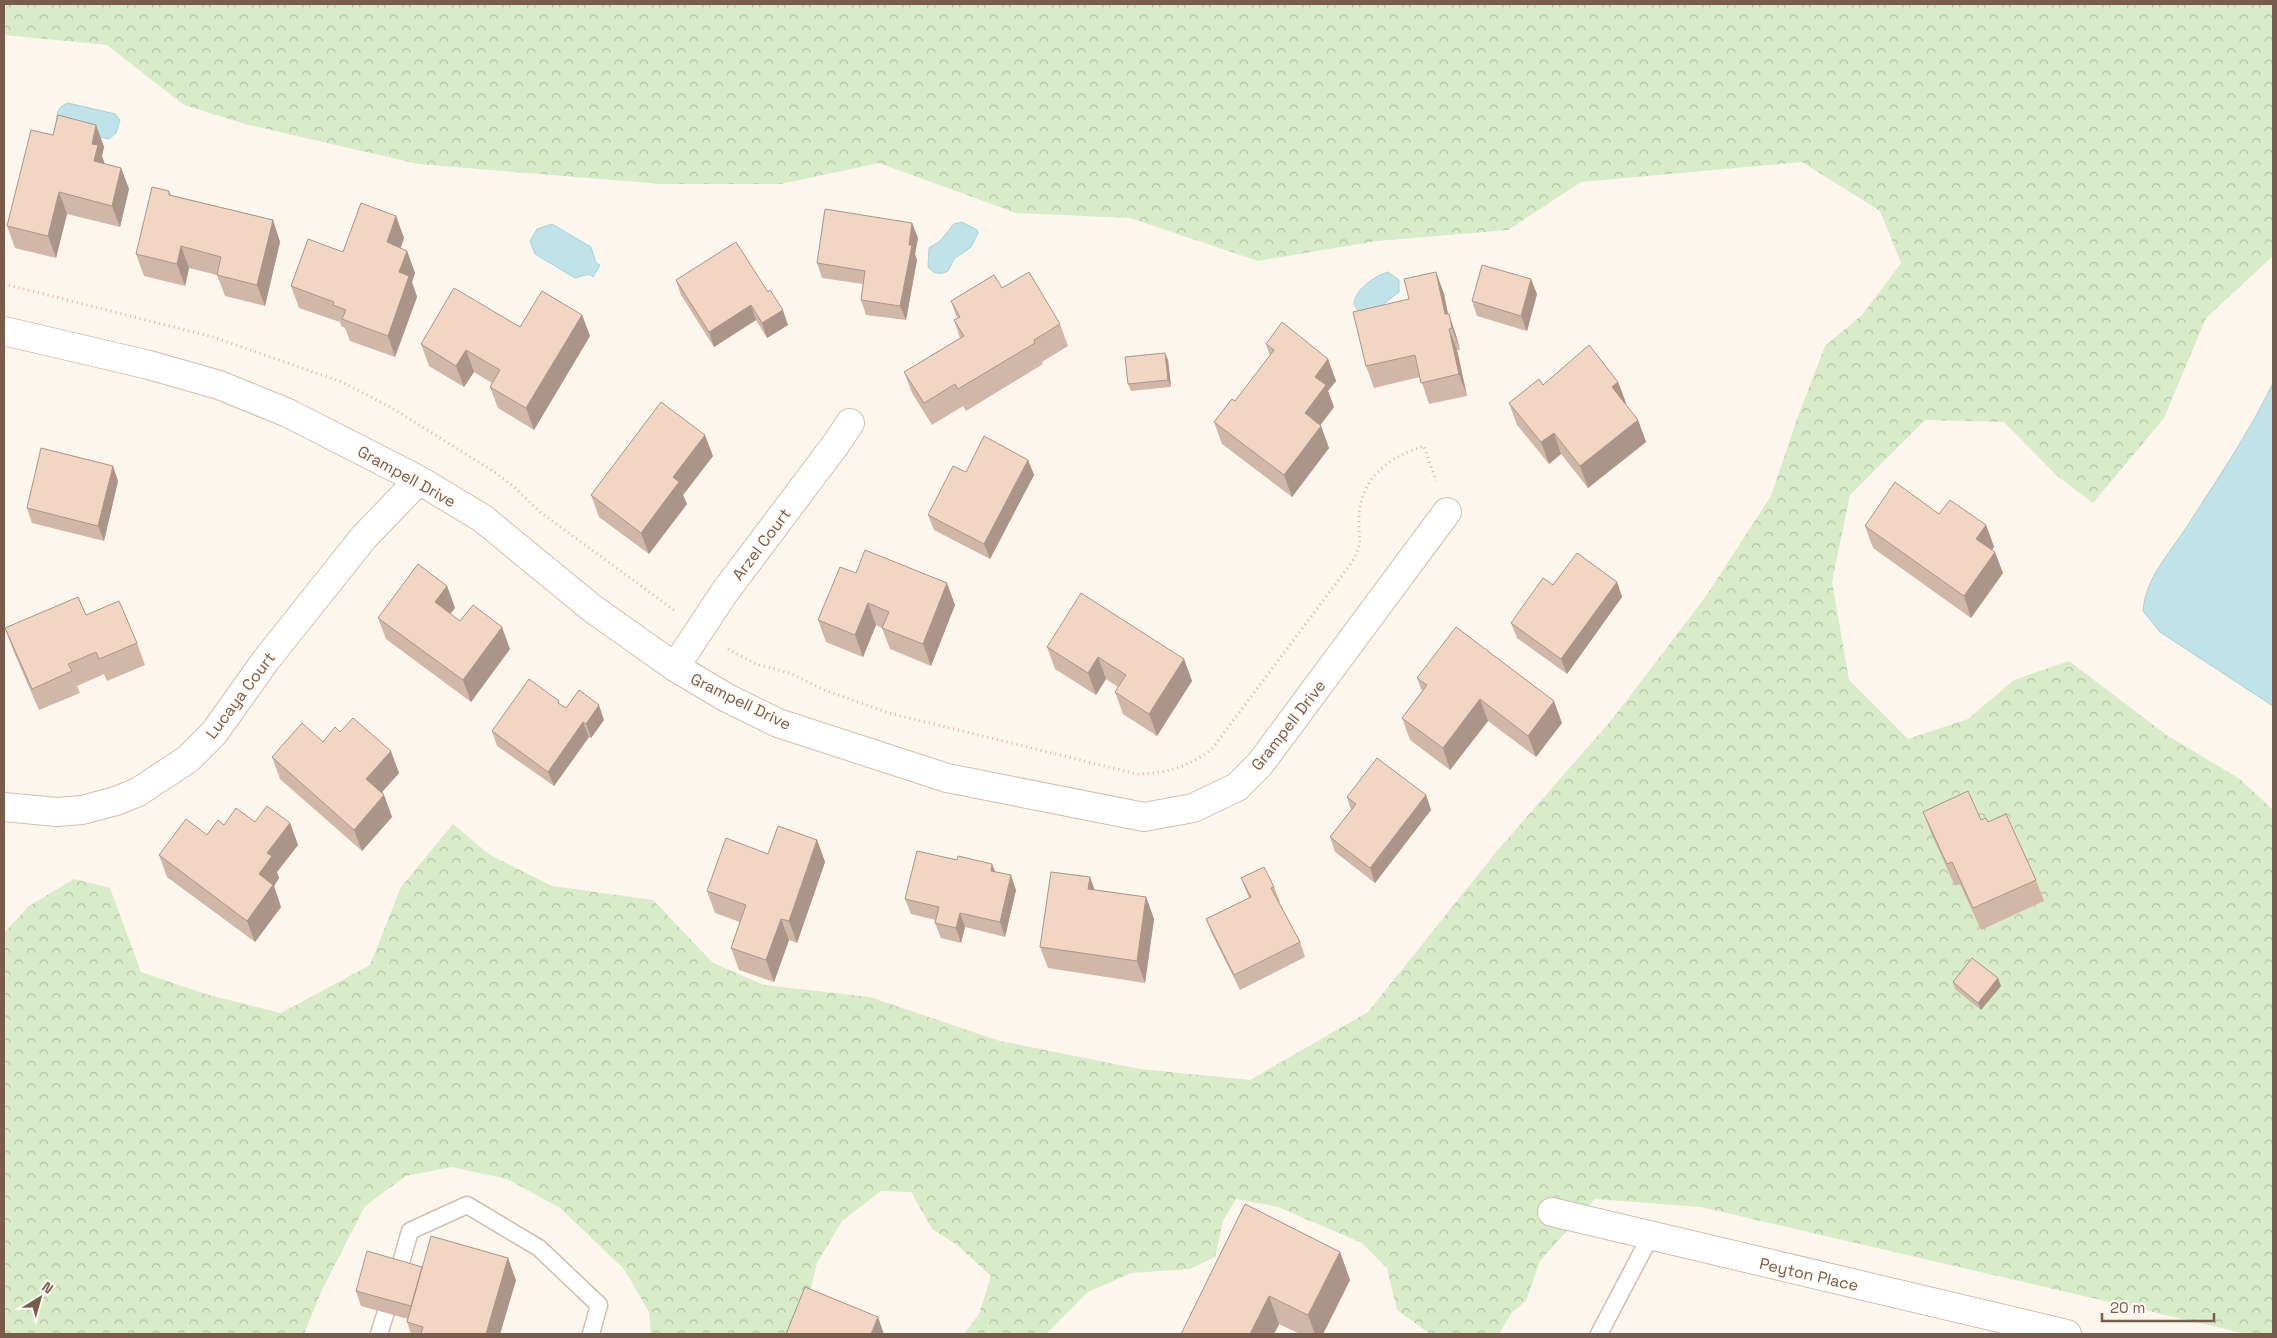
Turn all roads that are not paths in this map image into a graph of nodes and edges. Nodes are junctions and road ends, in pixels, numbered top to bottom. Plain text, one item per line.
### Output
1 (4, 331) edge
2 (850, 423) dead end
3 (419, 480) junction
4 (1447, 512) dead end
5 (675, 667) junction
6 (4, 807) edge
7 (1552, 1212) dead end
8 (1650, 1237) junction
9 (398, 1273) edge
10 (386, 1312) edge
11 (380, 1334) edge
12 (591, 1334) edge
13 (1599, 1334) edge
14 (2067, 1334) edge

1 - 3 street, Grampell Drive
2 - 5 street, Arzel Court
3 - 5 street, Grampell Drive
3 - 6 street, Lucaya Court
4 - 5 street, Grampell Drive
7 - 8 street, Peyton Place
8 - 13 lane
8 - 14 street, Peyton Place
9 - 12 lane
10 - 11 lane

